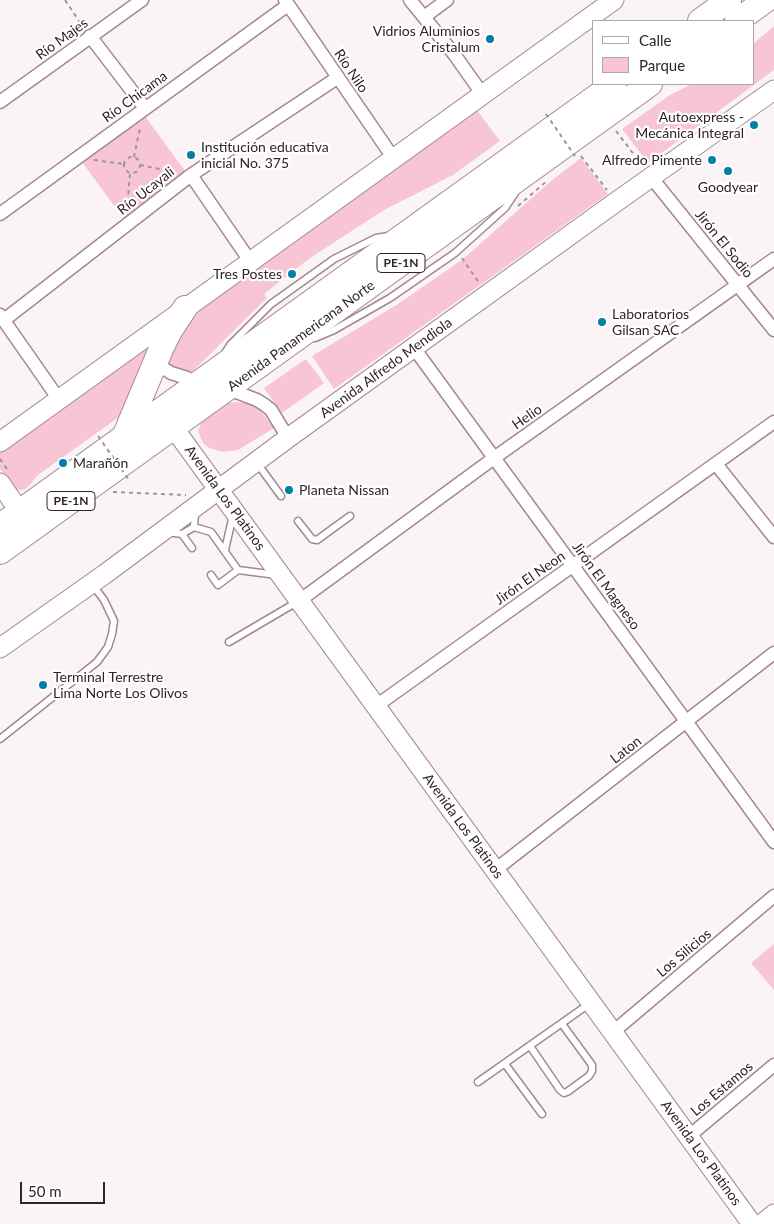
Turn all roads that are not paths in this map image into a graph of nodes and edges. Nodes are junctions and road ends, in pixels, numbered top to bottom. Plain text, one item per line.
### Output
1 (142, 0) edge
2 (410, 0) edge
3 (447, 0) edge
4 (614, 0) edge
5 (729, 0) edge
6 (766, 0) edge
7 (286, 2) edge
8 (424, 17) junction
9 (701, 20) edge
10 (738, 20) edge
11 (90, 36) junction
12 (337, 78) junction
13 (613, 85) edge
14 (649, 85) edge
15 (774, 90) edge
16 (483, 95) junction
17 (0, 102) edge
18 (145, 108) junction
19 (394, 159) junction
20 (191, 175) junction
21 (651, 177) junction
22 (0, 214) edge
23 (774, 259) edge
24 (250, 261) junction
25 (738, 285) junction
26 (185, 308) junction
27 (2, 318) edge
28 (774, 330) edge
29 (414, 348) junction
30 (155, 364) junction
31 (187, 378) dead end
32 (236, 392) dead end
33 (58, 398) junction
34 (774, 422) edge
35 (173, 427) junction
36 (124, 437) junction
37 (288, 438) junction
38 (0, 442) edge
39 (494, 458) junction
40 (257, 463) junction
41 (716, 464) junction
42 (0, 483) edge
43 (219, 491) junction
44 (281, 496) dead end
45 (194, 510) junction
46 (234, 510) junction
47 (20, 512) junction
48 (350, 516) dead end
49 (298, 521) dead end
50 (0, 526) edge
51 (164, 531) junction
52 (182, 534) junction
53 (774, 537) edge
54 (192, 548) dead end
55 (225, 550) junction
56 (0, 552) edge
57 (573, 566) junction
58 (238, 570) junction
59 (211, 575) dead end
60 (281, 576) junction
61 (91, 583) junction
62 (299, 601) junction
63 (229, 642) dead end
64 (0, 648) edge
65 (774, 653) edge
66 (376, 706) junction
67 (686, 722) junction
68 (0, 739) edge
69 (774, 842) edge
70 (495, 870) junction
71 (774, 896) edge
72 (591, 1003) junction
73 (562, 1024) junction
74 (612, 1032) junction
75 (530, 1046) junction
76 (505, 1064) junction
77 (774, 1065) edge
78 (478, 1082) dead end
79 (542, 1114) dead end
80 (688, 1137) junction
81 (774, 1214) edge
82 (752, 1224) edge
83 (762, 1224) edge

1 - 11 street, Río Majes
2 - 8 street
3 - 8 street
4 - 16 main road
5 - 9 highway
6 - 10 highway
7 - 12 street, Río Nilo
7 - 18 street, Río Chicama
8 - 16 street
11 - 17 street, Río Majes
11 - 18 street
12 - 19 street, Río Nilo
12 - 20 street, Río Ucayali
13 - 36 highway, Avenida Panamericana Norte / PE-1N
14 - 35 highway, Avenida Panamericana Norte / PE-1N
15 - 21 main road, Avenida Alfredo Mendiola
16 - 19 main road
18 - 22 street, Río Chicama
19 - 24 main road
20 - 24 street
20 - 27 street, Río Ucayali
21 - 25 street, Jirón El Sodio
21 - 29 main road, Avenida Alfredo Mendiola
23 - 25 street, Helio
24 - 26 main road
25 - 28 street, Jirón El Sodio
25 - 39 street, Helio
26 - 30 highway
26 - 33 main road
27 - 33 street
29 - 37 main road, Avenida Alfredo Mendiola
29 - 39 street, Jirón El Magneso
30 - 31 street
30 - 36 highway
32 - 37 street
33 - 38 main road
34 - 41 street, Jirón El Neon
35 - 43 main road, Avenida Los Platinos
35 - 56 highway, Avenida Panamericana Norte / PE-1N
36 - 47 highway, Avenida Panamericana Norte / PE-1N
37 - 40 main road, Avenida Alfredo Mendiola
39 - 57 street, Jirón El Magneso
39 - 62 street, Helio
40 - 43 main road, Avenida Alfredo Mendiola
40 - 44 lane
41 - 53 street
41 - 57 street, Jirón El Neon
42 - 47 main road
43 - 45 main road, Avenida Alfredo Mendiola
43 - 46 main road, Avenida Los Platinos
45 - 51 main road, Avenida Alfredo Mendiola
45 - 52 lane
45 - 55 lane
46 - 55 lane
46 - 60 main road, Avenida Los Platinos
47 - 50 highway, Avenida Panamericana Norte / PE-1N
48 - 49 lane
51 - 52 lane
51 - 61 main road, Avenida Alfredo Mendiola
52 - 54 lane
55 - 58 lane
57 - 66 street, Jirón El Neon
57 - 67 street, Jirón El Magneso
58 - 59 lane
58 - 60 lane
60 - 62 main road, Avenida Los Platinos
61 - 64 main road, Avenida Alfredo Mendiola
61 - 68 lane
62 - 63 lane
62 - 66 main road, Avenida Los Platinos
65 - 67 street, Laton
66 - 70 main road, Avenida Los Platinos
67 - 69 street, Jirón El Magneso
67 - 70 street, Laton
70 - 72 main road, Avenida Los Platinos
71 - 74 street, Los Silicios
72 - 73 lane
72 - 74 main road, Avenida Los Platinos
73 - 75 lane
73 - 75 lane
74 - 80 main road, Avenida Los Platinos
75 - 76 lane
76 - 78 lane
76 - 79 lane
77 - 80 street, Los Estamos
80 - 82 main road, Avenida Los Platinos
81 - 83 main road

